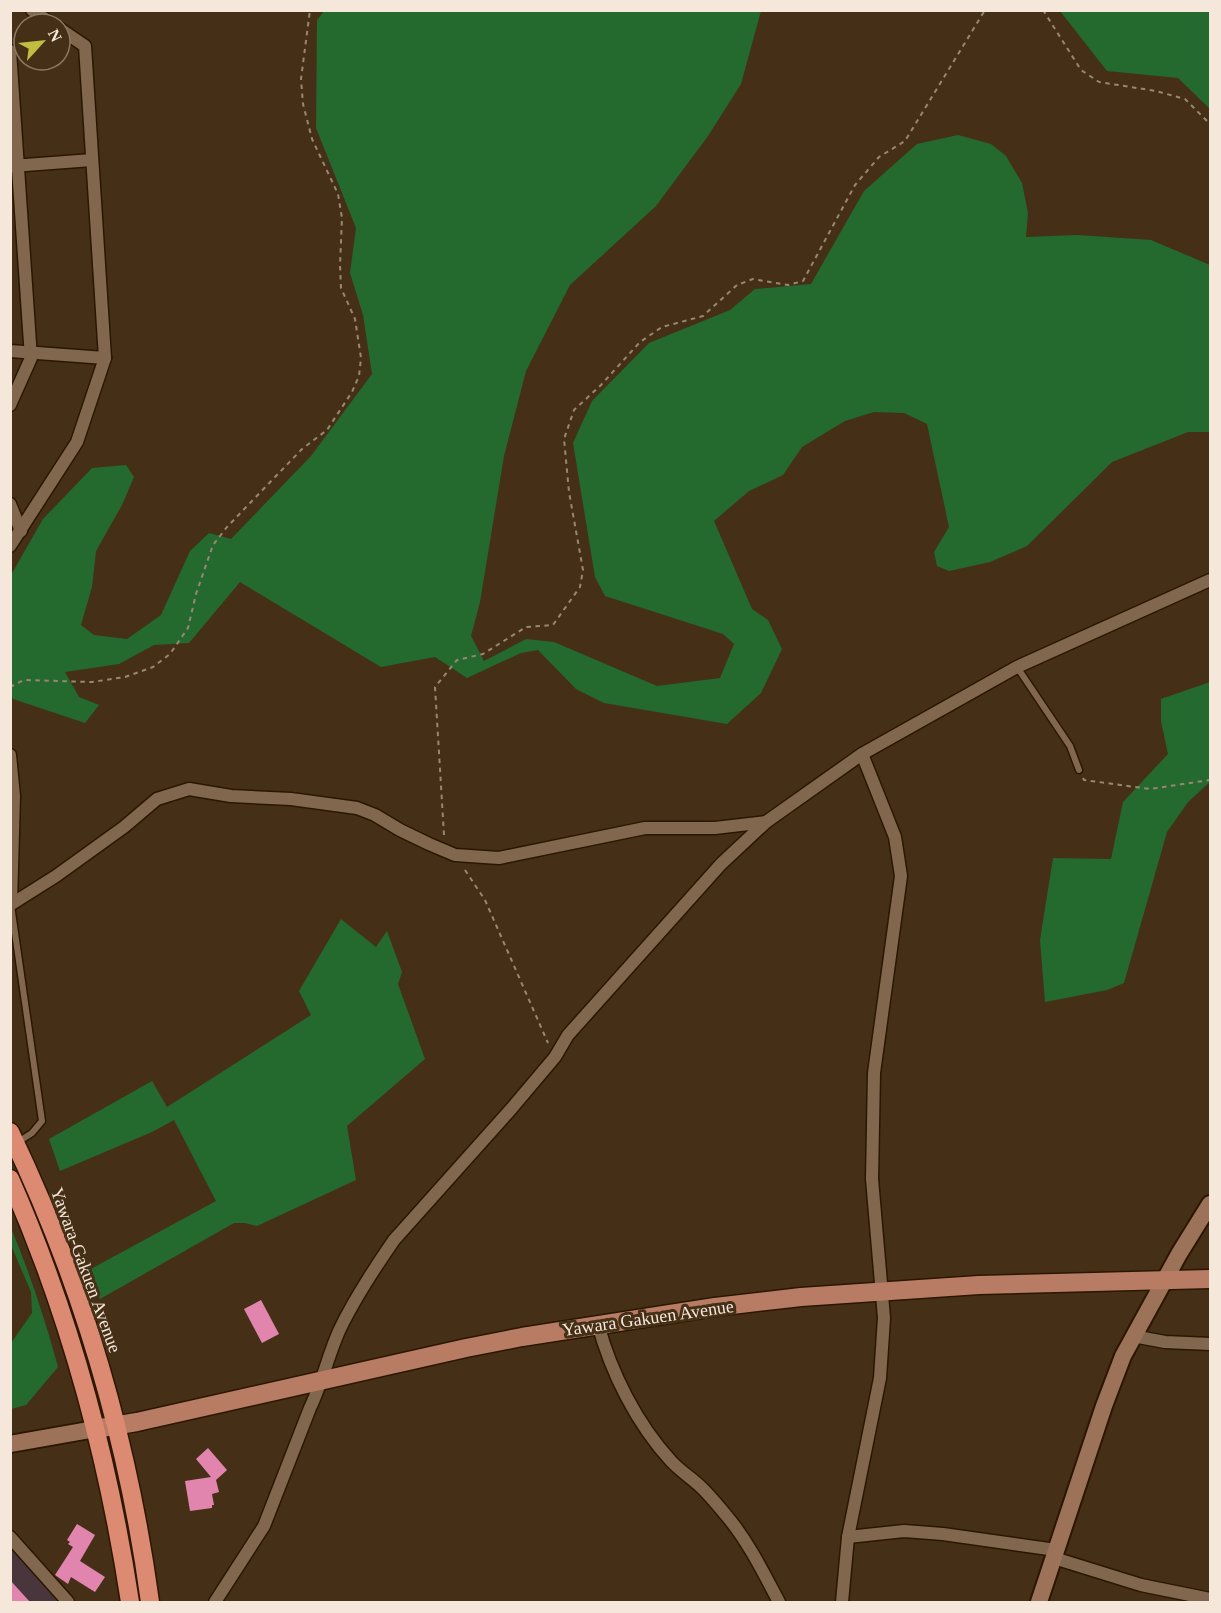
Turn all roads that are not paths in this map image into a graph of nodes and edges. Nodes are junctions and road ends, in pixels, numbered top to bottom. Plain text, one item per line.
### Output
1 (72, 38) edge
2 (10, 51) edge
3 (92, 160) junction
4 (15, 166) edge
5 (10, 351) edge
6 (30, 352) junction
7 (105, 358) junction
8 (10, 405) edge
9 (10, 504) edge
10 (21, 531) junction
11 (10, 546) edge
12 (1210, 580) edge
13 (1017, 667) junction
14 (862, 754) junction
15 (10, 755) edge
16 (1079, 770) road end
17 (766, 822) junction
18 (11, 904) edge
19 (13, 1137) edge
20 (10, 1179) edge
21 (1210, 1204) edge
22 (1210, 1279) edge
23 (1164, 1280) junction
24 (881, 1292) junction
25 (598, 1324) junction
26 (1133, 1336) junction
27 (1210, 1344) edge
28 (322, 1381) junction
29 (117, 1425) junction
30 (95, 1429) junction
31 (10, 1444) edge
32 (10, 1537) edge
33 (848, 1537) junction
34 (1055, 1554) junction
35 (1204, 1600) edge
36 (68, 1602) edge
37 (130, 1602) edge
38 (150, 1602) edge
39 (215, 1602) edge
40 (779, 1602) edge
41 (842, 1602) edge
42 (1038, 1602) edge

1 - 3 street
2 - 4 street
3 - 4 street
3 - 7 street
4 - 6 street
5 - 6 street
6 - 7 street
6 - 8 street
7 - 10 street
9 - 10 street
10 - 11 street
12 - 13 street
13 - 14 street
13 - 16 lane
14 - 17 street
14 - 24 street
15 - 18 street
17 - 18 street
17 - 28 street
18 - 19 lane
19 - 29 highway, Yawara-Gakuen Avenue
20 - 30 highway, Yawara-Gakuen Avenue
21 - 23 street
22 - 23 main road, Yawara Gakuen Avenue
23 - 24 main road, Yawara Gakuen Avenue
23 - 26 street
24 - 25 main road, Yawara Gakuen Avenue
24 - 33 street
25 - 28 main road, Yawara Gakuen Avenue
25 - 40 street
26 - 27 street
26 - 34 street
28 - 29 main road, Yawara Gakuen Avenue
28 - 39 street
29 - 30 main road, Yawara Gakuen Avenue
29 - 38 highway, Yawara-Gakuen Avenue
30 - 31 street
30 - 37 highway, Yawara-Gakuen Avenue
32 - 36 street
33 - 34 street
33 - 41 street
34 - 35 street
34 - 42 street

